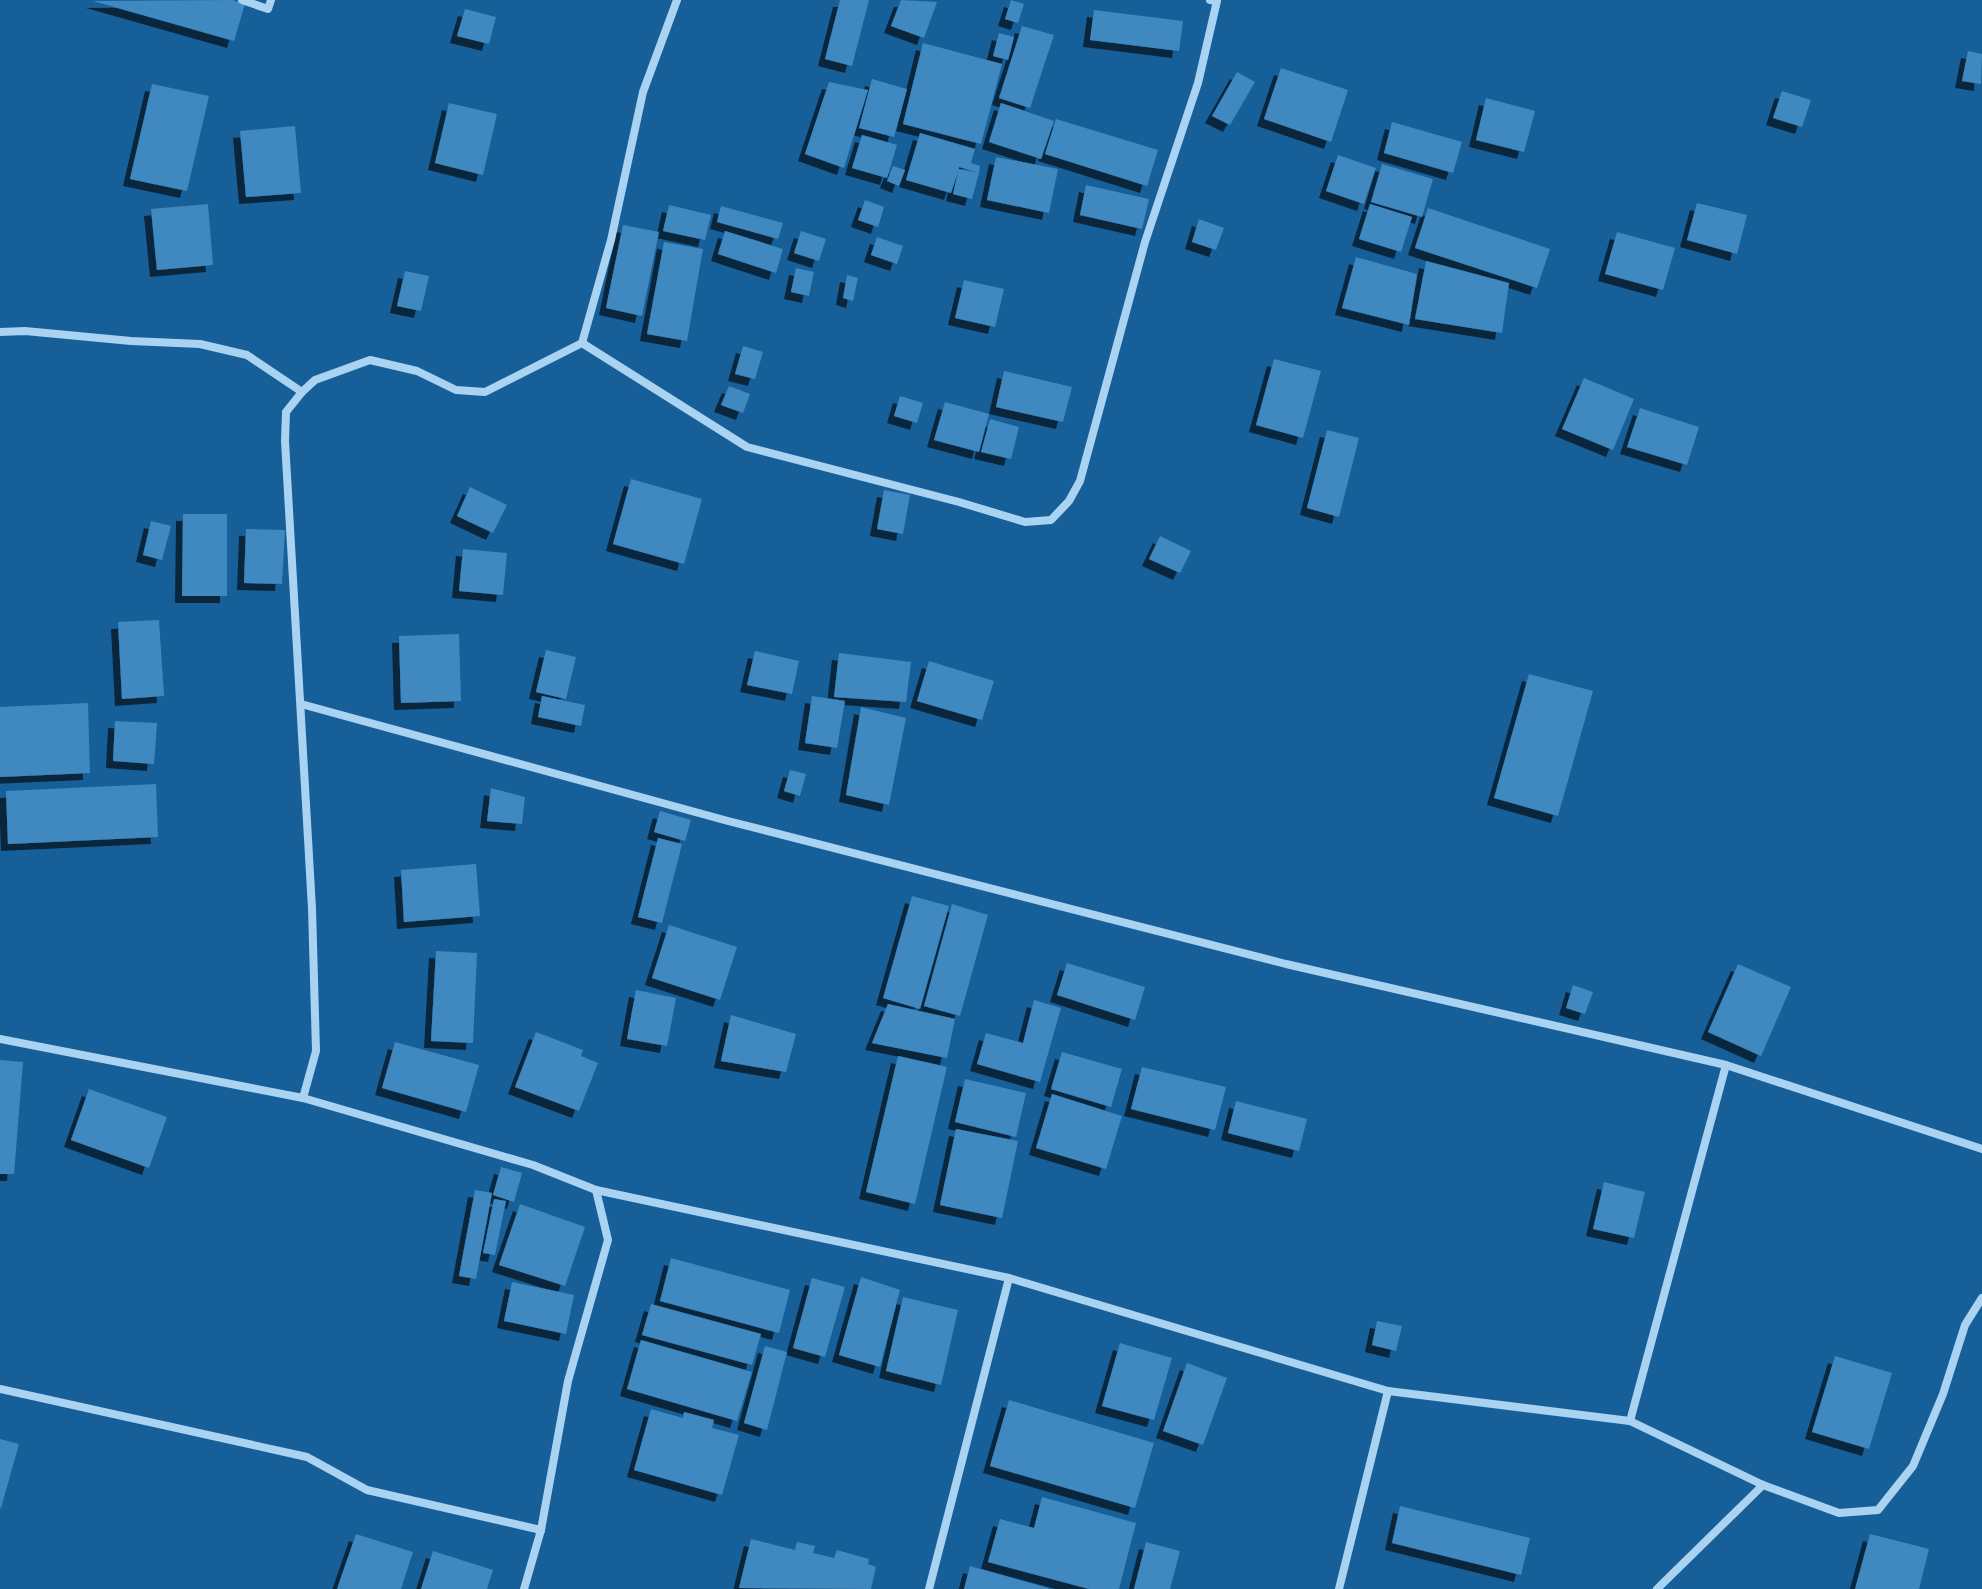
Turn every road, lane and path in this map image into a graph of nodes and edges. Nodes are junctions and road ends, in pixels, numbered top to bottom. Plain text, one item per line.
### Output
1 (242, 0) edge
2 (271, 0) edge
3 (677, 0) edge
4 (1210, 0) edge
5 (0, 332) edge
6 (582, 343) junction
7 (302, 392) junction
8 (301, 704) junction
9 (0, 1039) edge
10 (1726, 1065) junction
11 (303, 1098) junction
12 (1982, 1149) edge
13 (596, 1190) junction
14 (1009, 1278) junction
15 (1982, 1298) edge
16 (0, 1389) edge
17 (1388, 1391) junction
18 (1630, 1421) junction
19 (1763, 1485) junction
20 (541, 1530) junction
21 (524, 1589) edge
22 (929, 1589) edge
23 (1339, 1589) edge
24 (1657, 1589) edge

1 - 2 street
3 - 6 street
4 - 6 street
5 - 7 street
6 - 7 street
7 - 8 street
8 - 10 street
8 - 11 street
9 - 11 street
10 - 12 street
10 - 18 street
11 - 13 street
13 - 14 street
13 - 20 street
14 - 17 street
14 - 22 street
15 - 19 street
16 - 20 street
17 - 18 street
17 - 23 street
18 - 19 street
19 - 24 street
20 - 21 street

